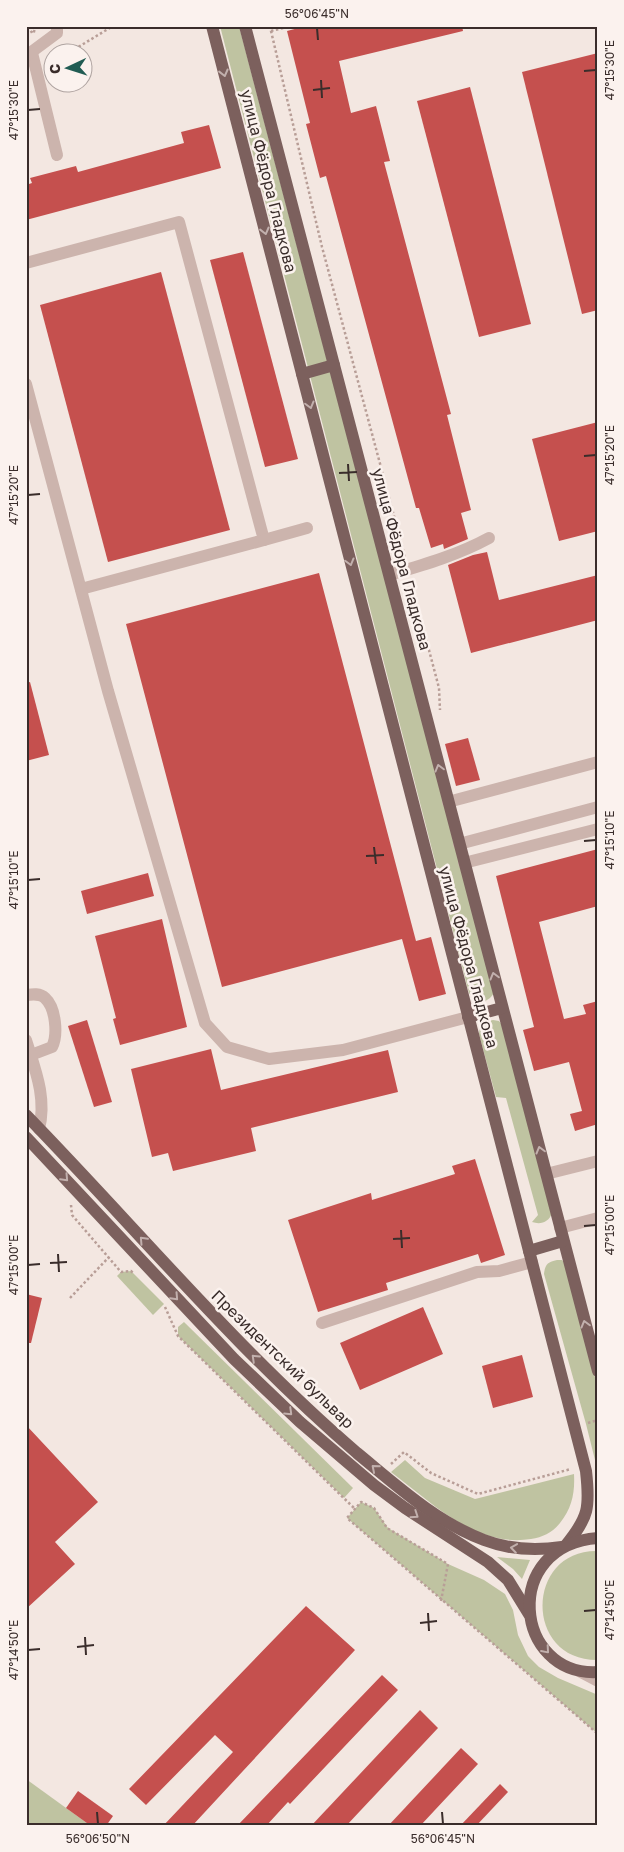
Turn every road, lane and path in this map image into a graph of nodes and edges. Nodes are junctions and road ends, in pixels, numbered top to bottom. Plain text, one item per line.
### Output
1 (57, 26) edge
2 (112, 26) edge
3 (212, 26) edge
4 (245, 26) edge
5 (291, 26) edge
6 (33, 31) dead end
7 (271, 31) dead end
8 (26, 35) edge
9 (86, 42) edge
10 (29, 54) edge
11 (57, 154) dead end
12 (26, 263) edge
13 (334, 365) junction
14 (302, 374) junction
15 (26, 384) edge
16 (307, 528) dead end
17 (490, 538) dead end
18 (264, 540) junction
19 (389, 575) junction
20 (81, 589) junction
21 (598, 762) edge
22 (448, 802) junction
23 (598, 807) edge
24 (598, 829) edge
25 (459, 844) junction
26 (464, 863) junction
27 (26, 995) edge
28 (502, 1008) junction
29 (468, 1017) junction
30 (26, 1040) edge
31 (30, 1055) junction
32 (26, 1116) edge
33 (39, 1129) junction
34 (29, 1139) edge
35 (598, 1161) edge
36 (546, 1174) junction
37 (71, 1203) dead end
38 (598, 1218) edge
39 (560, 1228) junction
40 (564, 1241) junction
41 (530, 1256) junction
42 (109, 1258) junction
43 (121, 1272) dead end
44 (70, 1298) dead end
45 (164, 1304) dead end
46 (322, 1323) dead end
47 (598, 1371) edge
48 (598, 1420) edge
49 (586, 1424) dead end
50 (387, 1468) dead end
51 (572, 1468) dead end
52 (355, 1509) junction
53 (598, 1538) edge
54 (564, 1546) junction
55 (441, 1601) junction
56 (529, 1614) junction
57 (579, 1671) junction
58 (598, 1672) edge
59 (598, 1681) edge
60 (598, 1734) edge

1 - 10 street
2 - 9 path
3 -> 14 main road, улица Фёдора Гладкова
4 - 13 main road, улица Фёдора Гладкова
5 - 7 path
6 - 8 path
10 - 11 street
12 - 18 street
13 - 14 main road
13 - 19 main road, улица Фёдора Гладкова
14 -> 29 main road, улица Фёдора Гладкова
15 - 20 street
16 - 18 street
17 - 19 street
18 - 20 street
22 -> 19 main road, улица Фёдора Гладкова
20 - 29 street
21 - 22 street
22 - 25 main road, улица Фёдора Гладкова
23 - 25 street
24 - 26 street
25 - 26 main road, улица Фёдора Гладкова
28 -> 26 main road, улица Фёдора Гладкова
27 - 31 street
28 - 29 main road
36 -> 28 main road, улица Фёдора Гладкова
29 - 41 main road, улица Фёдора Гладкова
30 - 31 street
31 - 33 street
32 - 33 main road, Президентский бульвар
33 - 34 main road
54 -> 33 main road, Президентский бульвар
34 -> 56 main road, Президентский бульвар
35 - 36 street
36 - 39 main road, улица Фёдора Гладкова
37 - 42 path
38 - 39 street
39 - 40 main road, улица Фёдора Гладкова
40 - 41 main road
47 -> 40 main road, улица Фёдора Гладкова
41 - 46 street
41 - 54 main road, улица Фёдора Гладкова
42 - 43 path
42 - 44 path
45 - 52 path
48 - 49 path
50 - 51 path
52 - 55 path
52 - 55 path
53 - 54 main road, Президентский бульвар
54 - 56 main road, улица Фёдора Гладкова
55 - 60 path
56 -> 57 main road
57 - 58 main road
57 - 59 street

